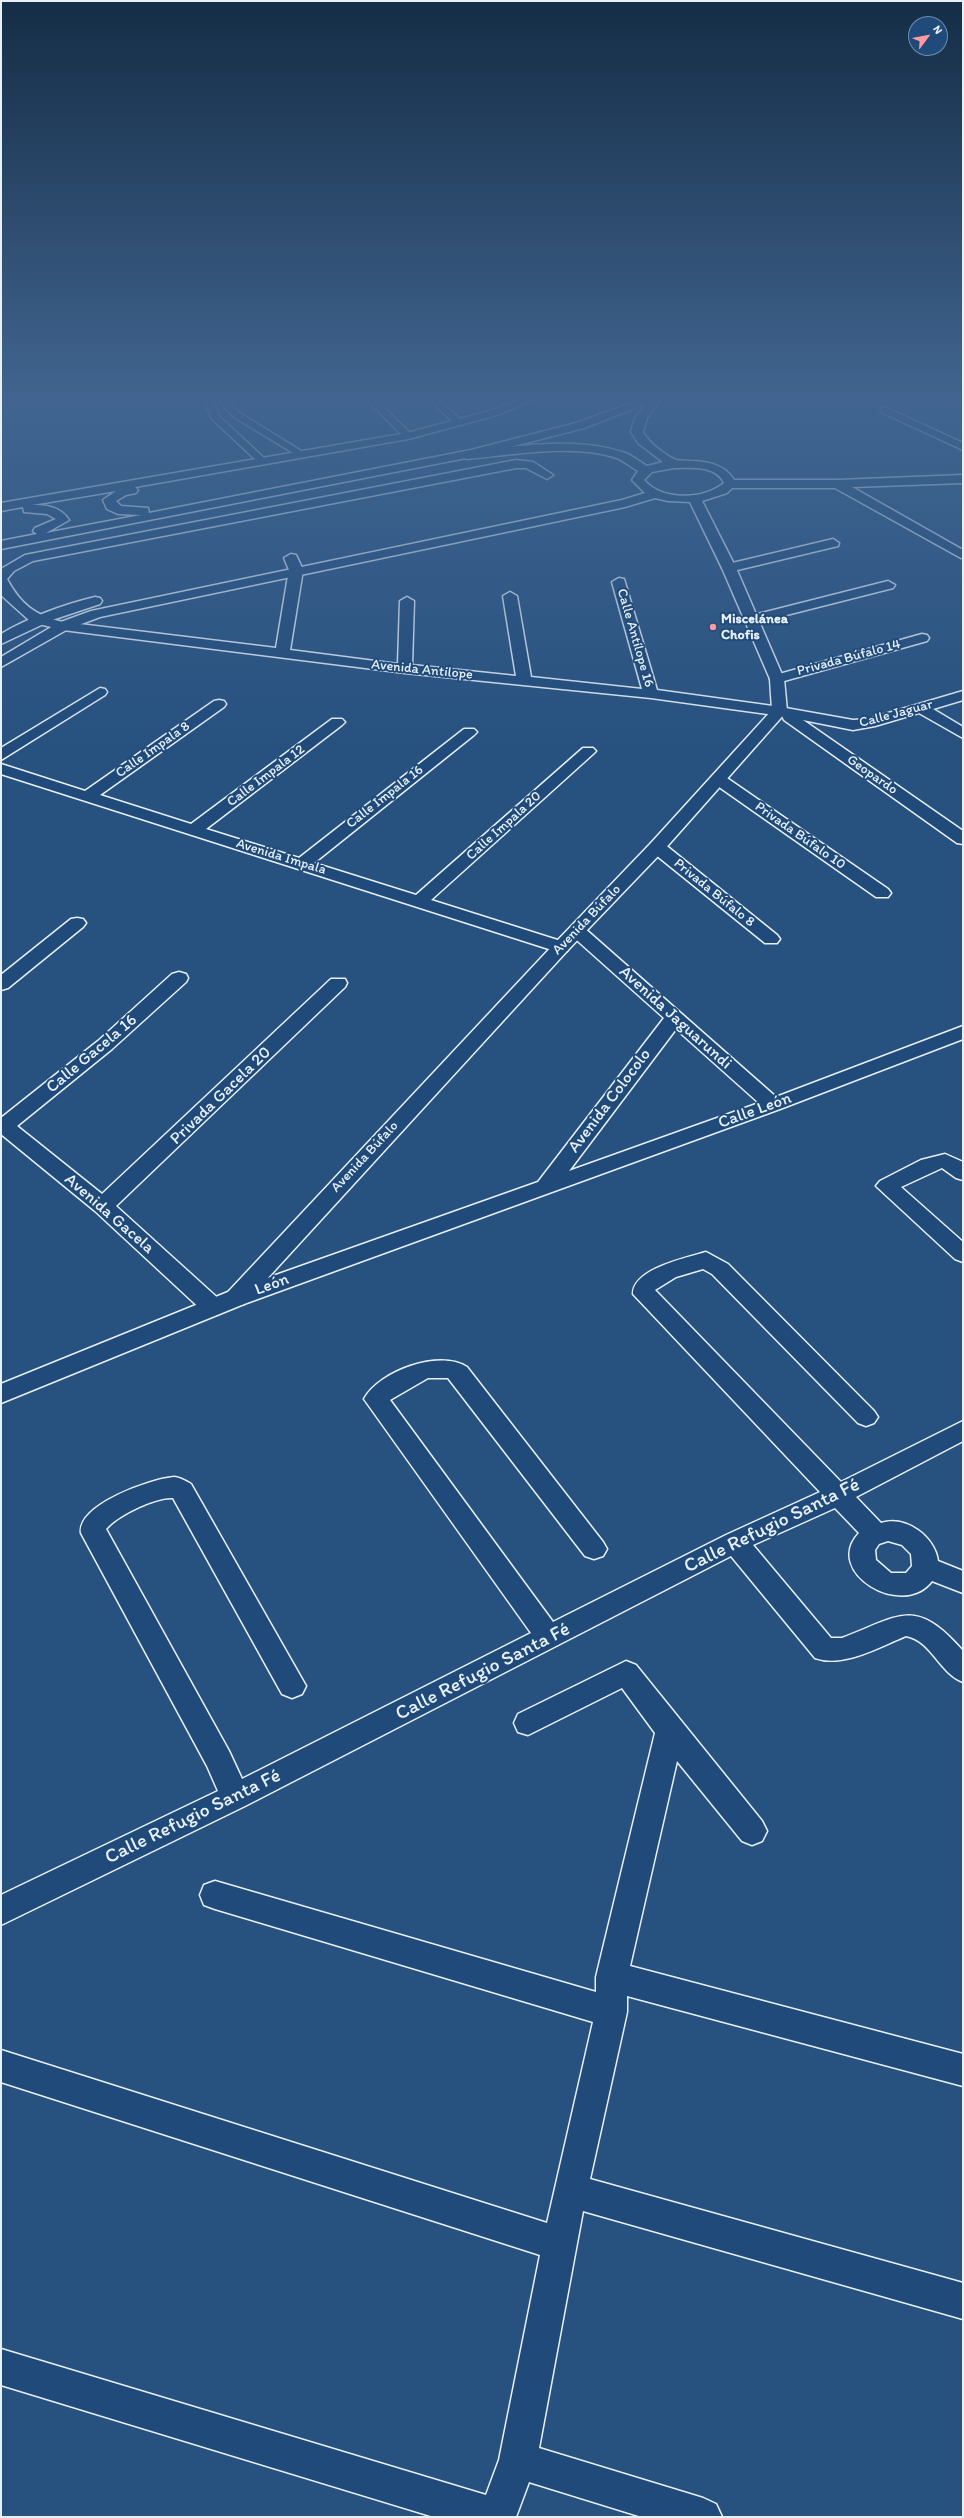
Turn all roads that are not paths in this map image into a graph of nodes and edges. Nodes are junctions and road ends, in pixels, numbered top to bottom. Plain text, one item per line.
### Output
1 (60, 518) edge
2 (147, 518) edge
3 (239, 518) edge
4 (542, 518) edge
5 (704, 518) edge
6 (897, 518) edge
7 (1, 540) edge
8 (833, 543) dead end
9 (1, 545) edge
10 (961, 554) dead end
11 (306, 555) dead end
12 (275, 561) dead end
13 (294, 564) junction
14 (729, 568) junction
15 (1, 579) edge
16 (619, 582) dead end
17 (888, 585) dead end
18 (510, 596) dead end
19 (105, 598) dead end
20 (408, 601) dead end
21 (36, 619) junction
22 (751, 620) junction
23 (63, 626) junction
24 (922, 638) dead end
25 (1, 640) edge
26 (282, 654) junction
27 (1, 663) edge
28 (404, 669) junction
29 (777, 679) junction
30 (524, 680) junction
31 (100, 692) dead end
32 (651, 694) junction
33 (963, 695) edge
34 (219, 704) dead end
35 (921, 708) junction
36 (780, 711) junction
37 (337, 722) dead end
38 (469, 732) dead end
39 (963, 733) edge
40 (588, 751) dead end
41 (1, 755) edge
42 (1, 769) edge
43 (718, 779) junction
44 (88, 796) junction
45 (194, 830) junction
46 (963, 839) edge
47 (657, 847) junction
48 (303, 864) junction
49 (882, 893) dead end
50 (420, 901) junction
51 (78, 923) dead end
52 (577, 931) junction
53 (771, 939) dead end
54 (561, 947) junction
55 (179, 978) dead end
56 (338, 983) dead end
57 (1, 984) edge
58 (674, 1017) junction
59 (961, 1035) edge
60 (773, 1105) junction
61 (2, 1125) edge
62 (963, 1173) edge
63 (546, 1186) junction
64 (104, 1206) junction
65 (963, 1254) edge
66 (236, 1298) junction
67 (213, 1307) junction
68 (1, 1394) edge
69 (866, 1417) dead end
70 (963, 1430) edge
71 (838, 1495) junction
72 (875, 1533) junction
73 (735, 1542) junction
74 (594, 1549) dead end
75 (926, 1568) junction
76 (963, 1582) edge
77 (550, 1638) junction
78 (963, 1670) edge
79 (292, 1686) dead end
80 (528, 1723) dead end
81 (670, 1731) junction
82 (236, 1797) junction
83 (752, 1831) dead end
84 (215, 1895) dead end
85 (1, 1910) edge
86 (612, 1977) junction
87 (611, 2012) junction
88 (1, 2066) edge
89 (963, 2070) edge
90 (572, 2191) junction
91 (559, 2244) junction
92 (963, 2301) edge
93 (1, 2367) edge
94 (518, 2460) junction
95 (703, 2517) edge

1 - 7 main road
2 - 9 main road
3 - 15 main road
4 - 13 main road
5 - 14 main road
6 - 10 main road
8 - 14 main road
11 - 13 main road
12 - 13 main road
13 - 23 main road
13 - 26 main road
14 - 22 main road
15 - 21 main road
16 - 32 main road, Calle Antílope 16
17 - 22 main road
18 - 30 main road
19 - 21 main road
20 - 28 main road
21 - 23 main road, Avenida Antílope
21 - 25 main road
22 - 29 main road
23 - 26 main road, Avenida Antílope
23 - 27 main road
24 - 29 main road, Privada Búfalo 14
26 - 28 main road, Avenida Antílope
28 - 30 main road, Avenida Antílope
29 - 36 main road
30 - 32 main road, Avenida Antílope
31 - 41 main road
32 - 36 main road, Avenida Antílope
33 - 35 main road, Calle Jaguar
34 - 44 main road, Calle Impala 8
35 - 36 main road, Calle Jaguar
35 - 39 main road
36 - 43 main road, Avenida Búfalo
36 - 46 main road, Geopardo
37 - 45 main road, Calle Impala 12
38 - 48 main road, Calle Impala 16
40 - 50 main road, Calle Impala 20
42 - 44 main road, Avenida Impala
43 - 47 main road, Avenida Búfalo
43 - 49 main road, Privada Búfalo 10
44 - 45 main road, Avenida Impala
45 - 48 main road, Avenida Impala
47 - 52 main road, Avenida Búfalo
47 - 53 main road, Privada Búfalo 8
48 - 50 main road, Avenida Impala
50 - 54 main road, Avenida Impala
51 - 57 main road
52 - 54 main road, Avenida Búfalo
52 - 58 main road, Avenida Jaguarundi
54 - 66 main road, Avenida Búfalo
55 - 61 main road, Calle Gacela 16
56 - 64 main road, Privada Gacela 20
58 - 60 main road, Avenida Jaguarundi
58 - 63 main road, Avenida Colocolo
59 - 60 main road, Calle León
60 - 63 main road, Calle León
61 - 64 main road, Avenida Gacela
62 - 65 main road
63 - 66 main road, León
64 - 67 main road, Avenida Gacela
66 - 67 main road, León
67 - 68 main road, León
69 - 71 main road
70 - 71 main road, Calle Refugio Santa Fé
71 - 72 main road
71 - 73 main road, Calle Refugio Santa Fé
72 - 75 main road
72 - 75 main road
73 - 77 main road, Calle Refugio Santa Fé
73 - 78 main road
74 - 77 main road
75 - 76 main road
77 - 82 main road, Calle Refugio Santa Fé
79 - 82 main road
80 - 81 main road
81 - 83 main road
81 - 86 main road
82 - 85 main road, Calle Refugio Santa Fé
84 - 87 main road
86 - 87 main road
86 - 89 main road
87 - 90 main road
88 - 91 main road
90 - 91 main road
90 - 92 main road
91 - 94 main road
93 - 94 main road
94 - 95 main road

